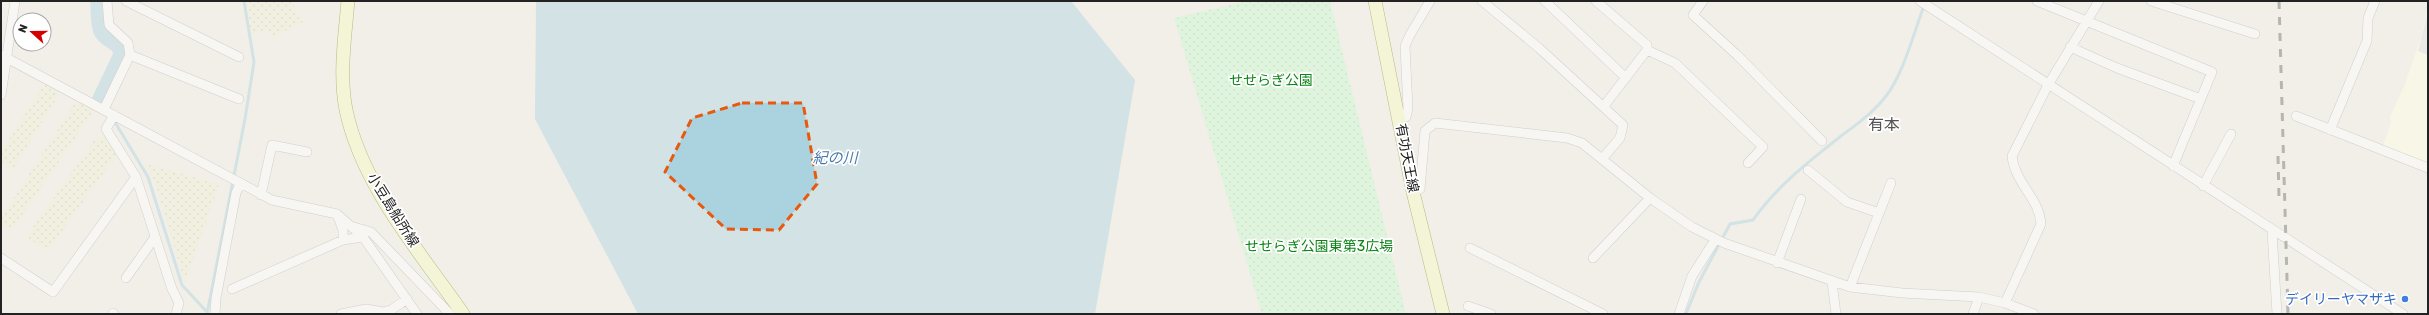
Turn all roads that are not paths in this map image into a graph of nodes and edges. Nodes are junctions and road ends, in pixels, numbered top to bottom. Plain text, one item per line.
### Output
1 (15, 1) edge
2 (107, 1) edge
3 (126, 1) edge
4 (348, 1) edge
5 (1375, 1) edge
6 (1430, 1) edge
7 (1482, 1) edge
8 (1545, 1) edge
9 (1596, 1) edge
10 (1703, 1) edge
11 (2037, 1) edge
12 (2099, 1) edge
13 (2152, 1) edge
14 (2374, 1) edge
15 (1923, 3) edge
16 (2087, 22) junction
17 (2256, 34) dead end
18 (2070, 47) junction
19 (1647, 50) junction
20 (130, 55) junction
21 (4, 56) edge
22 (239, 57) dead end
23 (1626, 78) junction
24 (2048, 85) junction
25 (1, 95) edge
26 (239, 99) dead end
27 (2201, 99) junction
28 (1604, 106) junction
29 (104, 109) junction
30 (114, 115) junction
31 (2296, 116) dead end
32 (1406, 117) dead end
33 (2330, 130) junction
34 (2231, 134) dead end
35 (1822, 141) dead end
36 (307, 152) dead end
37 (1602, 160) junction
38 (1748, 163) dead end
39 (2173, 166) junction
40 (2428, 168) edge
41 (1808, 170) dead end
42 (136, 177) junction
43 (238, 183) junction
44 (1891, 183) dead end
45 (2203, 186) junction
46 (1413, 192) junction
47 (261, 195) junction
48 (1650, 198) junction
49 (1801, 199) dead end
50 (1879, 213) junction
51 (337, 214) junction
52 (353, 226) junction
53 (2272, 232) junction
54 (154, 237) junction
55 (363, 237) junction
56 (343, 240) junction
57 (1719, 241) junction
58 (1470, 248) dead end
59 (1, 258) edge
60 (1593, 258) dead end
61 (1777, 263) junction
62 (126, 278) dead end
63 (1832, 282) junction
64 (1850, 287) junction
65 (232, 289) dead end
66 (1979, 298) junction
67 (407, 299) junction
68 (2004, 303) junction
69 (1468, 306) dead end
70 (176, 314) edge
71 (215, 314) edge
72 (341, 314) edge
73 (417, 314) edge
74 (450, 314) edge
75 (463, 314) edge
76 (1443, 314) edge
77 (1491, 314) edge
78 (1602, 314) edge
79 (1679, 314) edge
80 (1836, 314) edge
81 (1973, 314) edge
82 (2034, 314) edge
83 (2277, 314) edge
84 (2402, 314) edge

1 - 21 street
2 - 20 street
3 - 22 street
4 - 75 main road, 小豆島船所線
5 - 46 main road, 有功天王線
6 - 32 street
7 - 28 street
8 - 23 street
9 - 19 street
10 - 35 street
11 - 16 street
12 - 16 street
13 - 17 street
14 - 33 street
15 - 24 street
16 - 18 street
16 - 27 street
18 - 24 street
18 - 27 street
19 - 23 street
19 - 38 street
20 - 26 street
20 - 29 street
21 - 25 street
21 - 29 street
23 - 28 street
24 - 39 street
24 - 68 street
27 - 39 street
28 - 37 street
29 - 30 street
30 - 42 street
30 - 43 street
31 - 33 street
33 - 40 street
34 - 45 street
36 - 47 street
37 - 46 street
37 - 48 street
39 - 45 street
41 - 50 street
42 - 54 street
42 - 59 street
43 - 47 street
43 - 71 street
44 - 50 street
45 - 53 street
46 - 76 main road, 有功天王線
47 - 51 street
48 - 57 street
48 - 60 street
49 - 61 street
50 - 64 street
51 - 52 street
51 - 56 street
52 - 55 street
52 - 74 street
53 - 83 street
53 - 84 street
54 - 62 street
54 - 70 street
55 - 56 street
55 - 67 street
56 - 65 street
57 - 61 street
57 - 79 street
58 - 78 street
61 - 63 street
63 - 64 street
63 - 80 street
64 - 66 street
66 - 68 street
66 - 81 street
67 - 72 street
67 - 73 street
68 - 82 street
69 - 77 street

